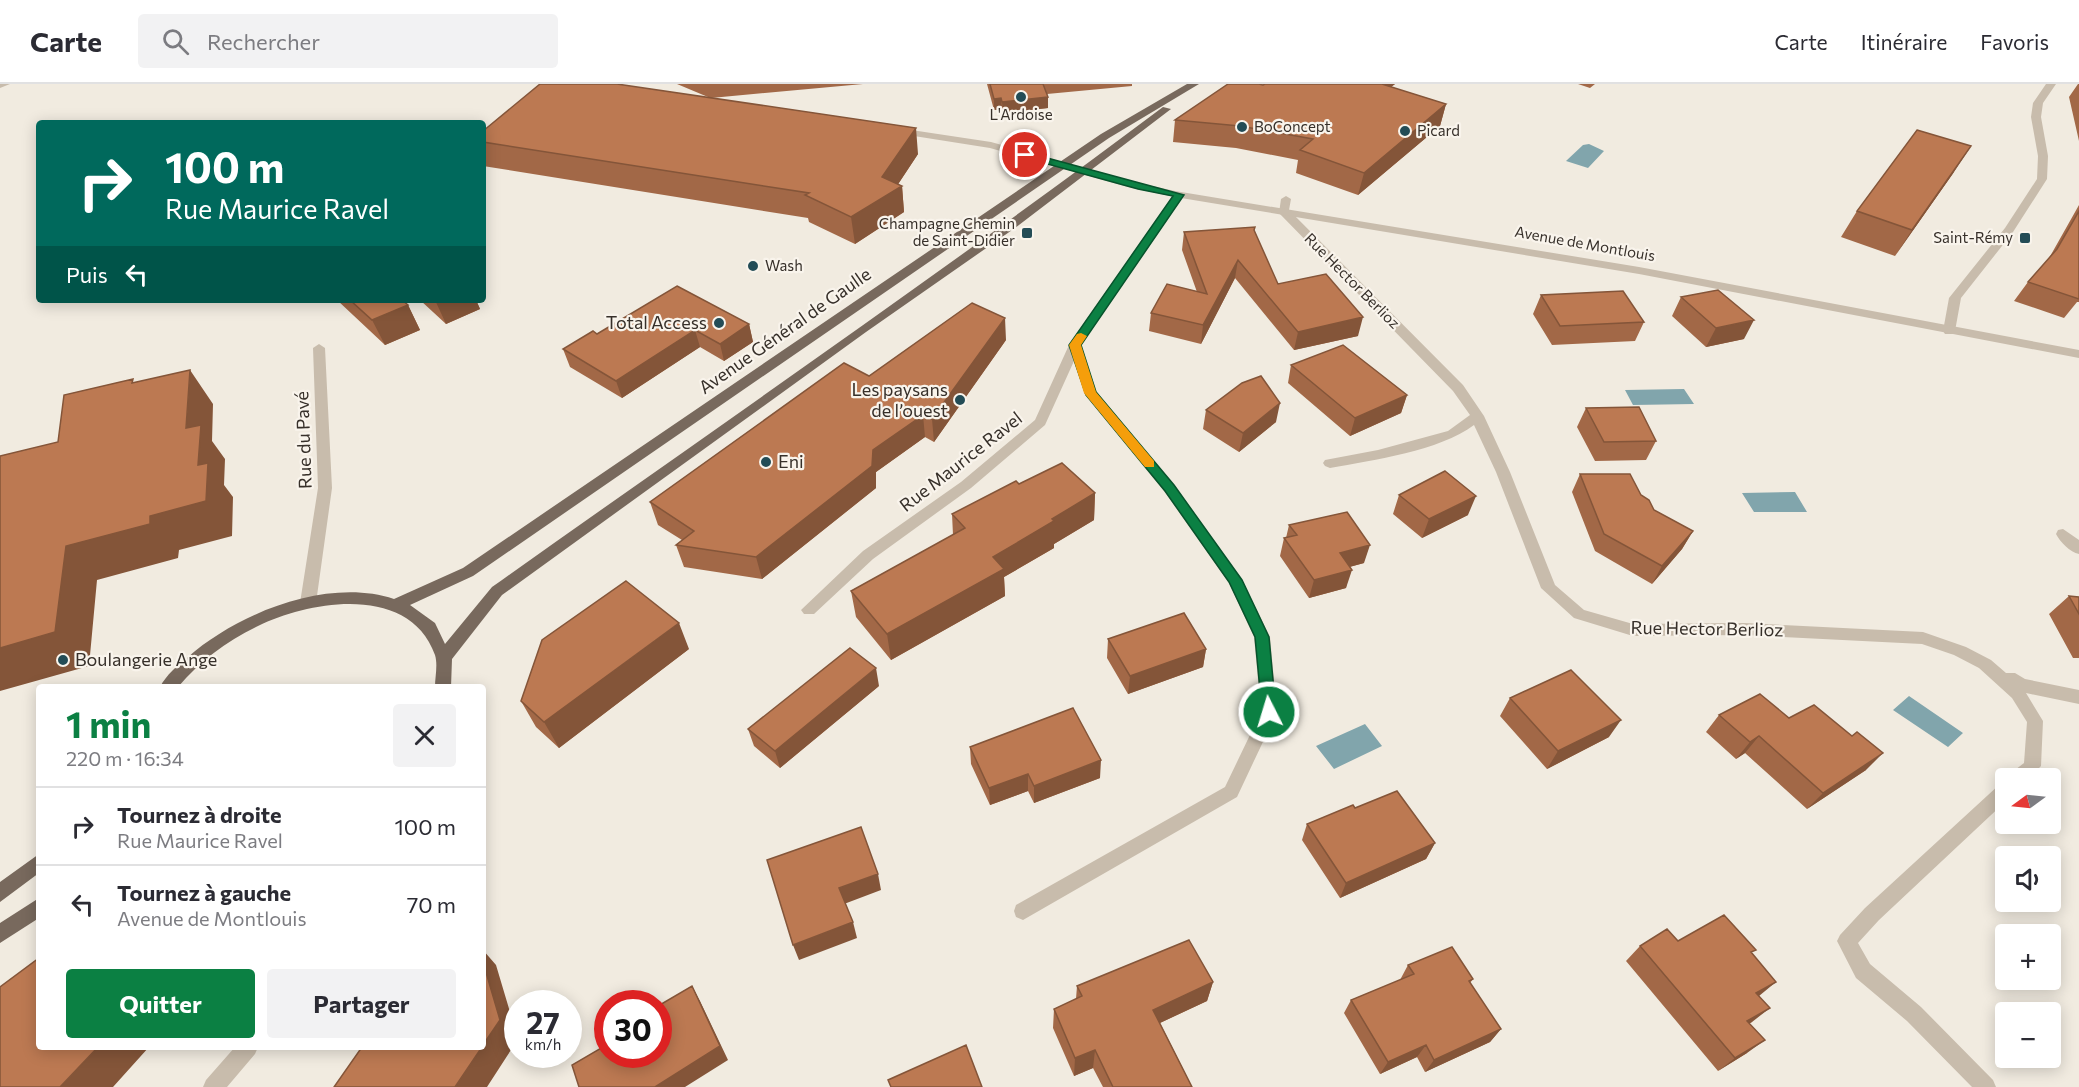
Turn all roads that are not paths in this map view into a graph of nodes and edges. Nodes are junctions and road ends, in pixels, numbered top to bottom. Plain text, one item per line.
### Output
1 (0, 84) edge
2 (5, 84) edge
3 (1196, 84) edge
4 (2051, 84) edge
5 (888, 130) edge
6 (1062, 166) junction
7 (1085, 172) junction
8 (1179, 195) junction
9 (1284, 205) junction
10 (1949, 331) junction
11 (1075, 345) junction
12 (319, 348) dead end
13 (2079, 354) edge
14 (1477, 416) junction
15 (1330, 463) dead end
16 (2063, 534) dead end
17 (2079, 549) edge
18 (308, 603) junction
19 (395, 604) junction
20 (809, 610) dead end
21 (444, 657) junction
22 (1985, 664) junction
23 (171, 684) edge
24 (443, 684) edge
25 (2079, 697) edge
26 (2029, 768) edge
27 (1995, 799) edge
28 (36, 864) edge
29 (0, 893) edge
30 (36, 909) edge
31 (1023, 910) dead end
32 (0, 934) edge
33 (244, 1050) edge
34 (213, 1087) edge
35 (1986, 1087) edge

1 - 2 street
3 - 6 main road, Avenue Général de Gaulle
3 - 7 main road, Avenue Général de Gaulle
4 - 10 street
5 - 6 street, Avenue de Montlouis
6 - 7 street, Avenue de Montlouis
6 - 19 main road, Avenue Général de Gaulle
7 - 8 street, Avenue de Montlouis
7 - 21 main road, Avenue Général de Gaulle
8 - 9 street, Avenue de Montlouis
8 - 11 street, Rue Maurice Ravel
9 - 10 street, Avenue de Montlouis
9 - 14 street, Rue Hector Berlioz
10 - 13 street, Avenue de Montlouis
11 - 20 street, Rue Maurice Ravel
11 - 31 street
12 - 18 street, Rue du Pavé
14 - 15 street
14 - 22 street, Rue Hector Berlioz
16 - 17 street
18 - 19 main road
18 - 23 main road
19 - 21 main road
21 - 24 main road
22 - 25 street, Rue Hector Berlioz
22 - 26 street, Rue Hector Berlioz
27 - 35 street
28 - 29 main road
30 - 32 main road
33 - 34 street

